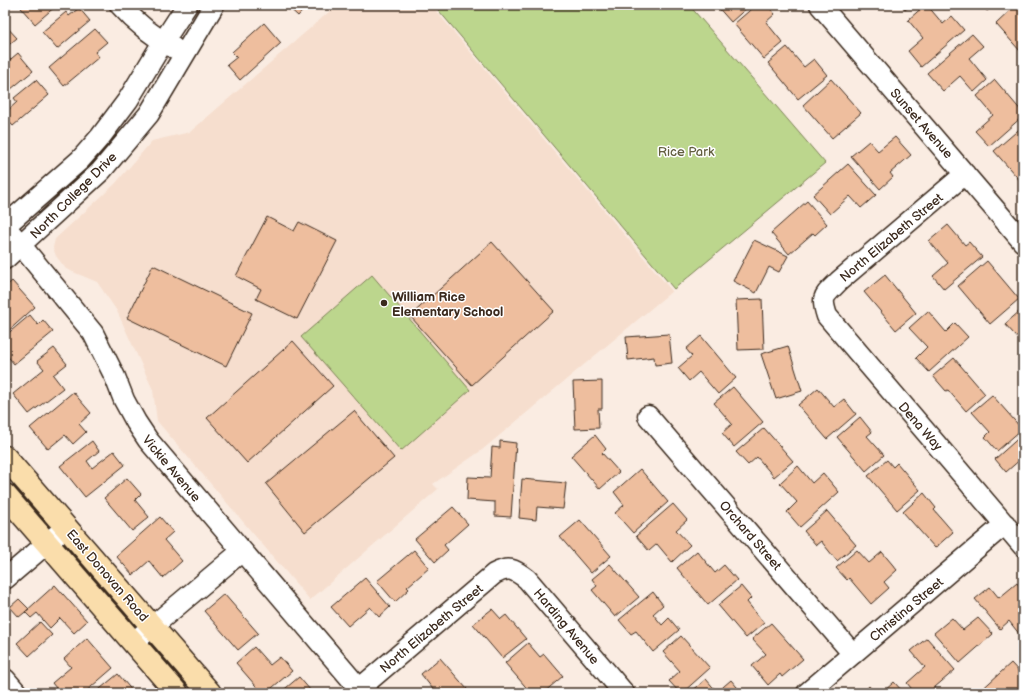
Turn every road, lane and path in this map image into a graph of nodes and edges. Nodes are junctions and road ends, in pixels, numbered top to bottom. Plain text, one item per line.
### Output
1 (120, 5) edge
2 (187, 5) edge
3 (214, 5) edge
4 (820, 5) edge
5 (163, 42) junction
6 (184, 54) junction
7 (965, 174) junction
8 (5, 226) edge
9 (1023, 242) edge
10 (21, 246) junction
11 (5, 259) edge
12 (823, 304) joint
13 (648, 416) dead end
14 (5, 457) edge
15 (5, 495) edge
16 (1005, 524) junction
17 (66, 527) junction
18 (48, 543) junction
19 (1023, 546) edge
20 (242, 551) junction
21 (503, 569) joint
22 (5, 579) edge
23 (153, 626) junction
24 (134, 642) junction
25 (853, 654) junction
26 (5, 679) edge
27 (361, 691) edge
28 (17, 693) edge
29 (177, 693) edge
30 (210, 693) edge
31 (624, 693) edge
32 (807, 693) edge

1 - 5 street
2 - 5 street, North College Drive
3 - 6 street, North College Drive
4 - 7 street, Sunset Avenue
5 - 6 street
5 - 8 street, North College Drive
6 - 10 street, North College Drive
7 - 9 street, Sunset Avenue
7 - 12 street, North Elizabeth Street
8 - 10 street, Vickie Avenue
10 - 11 street, North College Drive
10 - 20 street, Vickie Avenue
12 - 16 street, Dena Way
13 - 25 street, Orchard Street
14 - 17 main road, East Donovan Road
15 - 18 main road, East Donovan Road
16 - 19 street, Dena Way
16 - 25 street, Christina Street
17 - 18 street
17 - 23 main road, East Donovan Road
18 - 22 street
18 - 24 main road, East Donovan Road
20 - 23 street
20 - 27 street, Vickie Avenue
21 - 27 street, North Elizabeth Street
21 - 31 street, Harding Avenue
23 - 24 street
23 - 30 main road, East Donovan Road
24 - 29 main road, East Donovan Road
25 - 32 street, Christina Street
26 - 28 street

